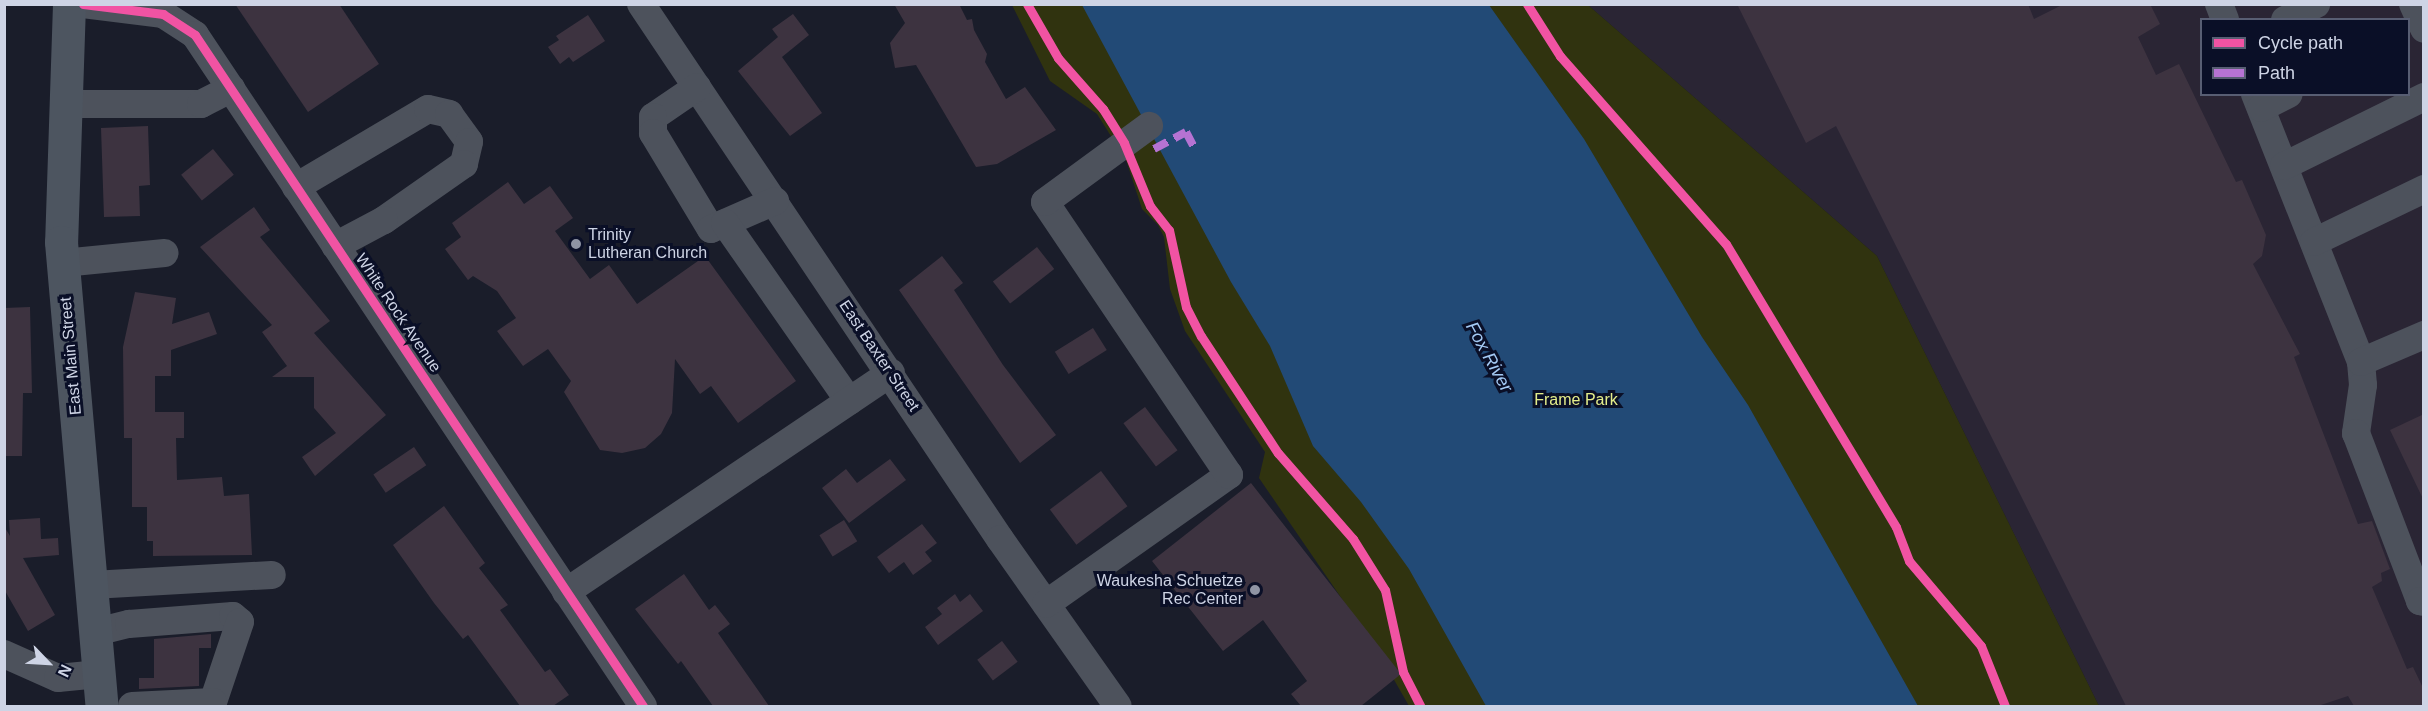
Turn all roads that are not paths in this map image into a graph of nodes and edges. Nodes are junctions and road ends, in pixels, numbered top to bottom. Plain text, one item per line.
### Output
1 (69, 4) edge
2 (83, 4) edge
3 (641, 4) edge
4 (2316, 4) edge
5 (2413, 4) edge
6 (138, 7) edge
7 (2289, 18) edge
8 (2423, 29) edge
9 (697, 87) junction
10 (231, 89) junction
11 (2280, 96) edge
12 (2424, 97) edge
13 (2258, 101) edge
14 (65, 104) junction
15 (1149, 126) dead end
16 (2284, 166) junction
17 (296, 187) junction
18 (2424, 189) edge
19 (775, 201) junction
20 (725, 223) junction
21 (2314, 242) junction
22 (336, 246) junction
23 (165, 253) dead end
24 (63, 263) junction
25 (2424, 335) edge
26 (2361, 362) junction
27 (891, 373) junction
28 (849, 401) junction
29 (272, 575) dead end
30 (92, 585) junction
31 (566, 592) junction
32 (2424, 602) edge
33 (1046, 604) junction
34 (96, 632) junction
35 (4, 654) edge
36 (99, 674) junction
37 (102, 706) edge
38 (132, 706) edge
39 (643, 706) edge
40 (1118, 706) edge

1 - 14 main road, East Main Street
2 - 6 street, White Rock Avenue
3 - 9 street, East Baxter Street
4 - 7 street
5 - 8 street
6 - 10 street, White Rock Avenue
9 - 19 street, East Baxter Street
9 - 20 street
10 - 14 street
10 - 17 street, White Rock Avenue
11 - 13 street
12 - 16 street
13 - 16 street
14 - 24 main road, East Main Street
15 - 33 street
16 - 21 street
17 - 22 street, White Rock Avenue
17 - 22 street
18 - 21 street
19 - 20 street
19 - 27 street, East Baxter Street
20 - 28 street
21 - 26 street
22 - 31 street, White Rock Avenue
23 - 24 street
24 - 30 main road, East Main Street
25 - 26 street
26 - 32 street
27 - 28 street
27 - 33 street, East Baxter Street
28 - 31 street
29 - 30 street
30 - 34 main road, East Main Street
31 - 39 street, White Rock Avenue
33 - 40 street, East Baxter Street
34 - 36 main road, East Main Street
34 - 38 street
35 - 36 street
36 - 37 main road, East Main Street

